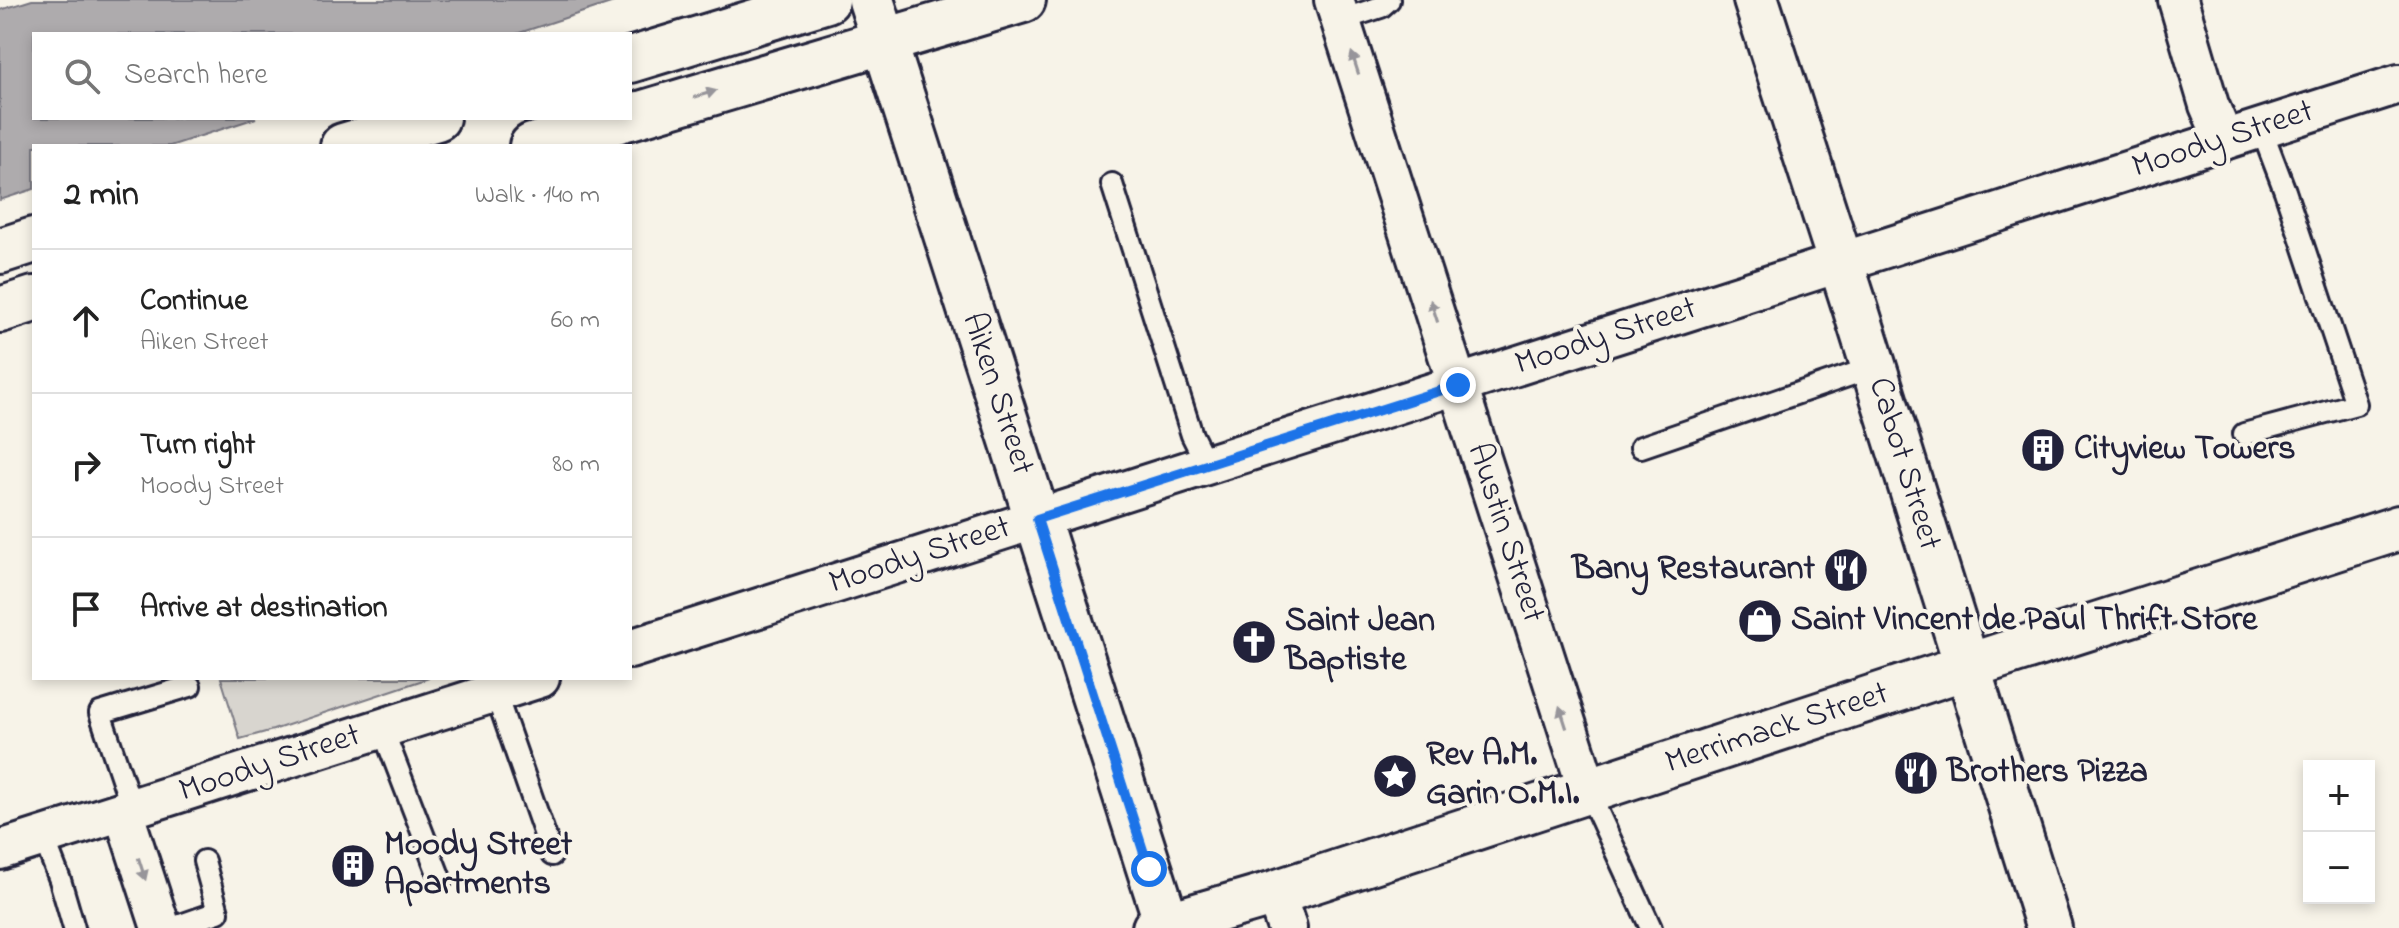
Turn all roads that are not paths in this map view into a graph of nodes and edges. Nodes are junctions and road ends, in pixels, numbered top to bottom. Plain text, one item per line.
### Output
1 (827, 0) edge
2 (871, 0) edge
3 (1023, 0) edge
4 (1389, 0) edge
5 (1756, 0) edge
6 (2178, 0) edge
7 (1338, 10) edge
8 (884, 41) junction
9 (632, 59) edge
10 (2399, 84) edge
11 (632, 116) edge
12 (430, 120) edge
13 (618, 120) edge
14 (2261, 128) junction
15 (2224, 140) junction
16 (350, 144) edge
17 (539, 144) edge
18 (1112, 184) dead end
19 (32, 241) edge
20 (0, 251) edge
21 (1841, 262) junction
22 (32, 300) edge
23 (0, 310) edge
24 (1874, 367) junction
25 (1458, 385) junction
26 (2244, 434) dead end
27 (1641, 447) dead end
28 (1207, 465) junction
29 (1037, 519) junction
30 (2399, 528) edge
31 (632, 648) edge
32 (1967, 667) junction
33 (522, 682) edge
34 (190, 686) dead end
35 (382, 728) junction
36 (1588, 791) junction
37 (128, 809) junction
38 (43, 836) junction
39 (0, 850) edge
40 (552, 855) dead end
41 (204, 861) dead end
42 (441, 881) dead end
43 (1281, 910) edge
44 (1161, 926) edge
45 (74, 928) edge
46 (161, 928) edge
47 (172, 928) edge
48 (1651, 928) edge
49 (2049, 928) edge

1 - 9 main road
2 - 8 main road, Aiken Street
3 - 8 main road
4 - 7 lane
5 - 21 main road, Cabot Street
6 - 15 street
25 -> 7 street, Austin Street
11 -> 8 main road
8 - 29 main road, Aiken Street
10 - 14 street, Moody Street
12 - 16 main road
13 - 17 main road
14 - 15 street, Moody Street
14 - 26 lane
15 - 21 street, Moody Street
18 - 28 lane
19 - 20 main road
21 - 24 main road, Cabot Street
21 - 25 street, Moody Street
22 - 23 main road
24 - 27 lane
24 - 32 main road, Cabot Street
25 - 28 street, Moody Street
36 -> 25 street, Austin Street
28 - 29 street, Moody Street
29 - 31 street, Moody Street
29 - 44 main road, Aiken Street
30 - 32 main road, Merrimack Street
32 - 36 main road, Merrimack Street
32 - 49 main road, Cabot Street
33 - 35 street, Moody Street
33 - 40 lane
34 - 37 lane
35 - 37 street, Moody Street
35 - 42 lane
36 - 43 main road, Merrimack Street
36 - 48 lane
37 - 38 street, Moody Street
37 -> 46 street
38 - 39 street, Moody Street
38 - 45 lane
41 - 47 lane
43 - 44 main road, Merrimack Street

